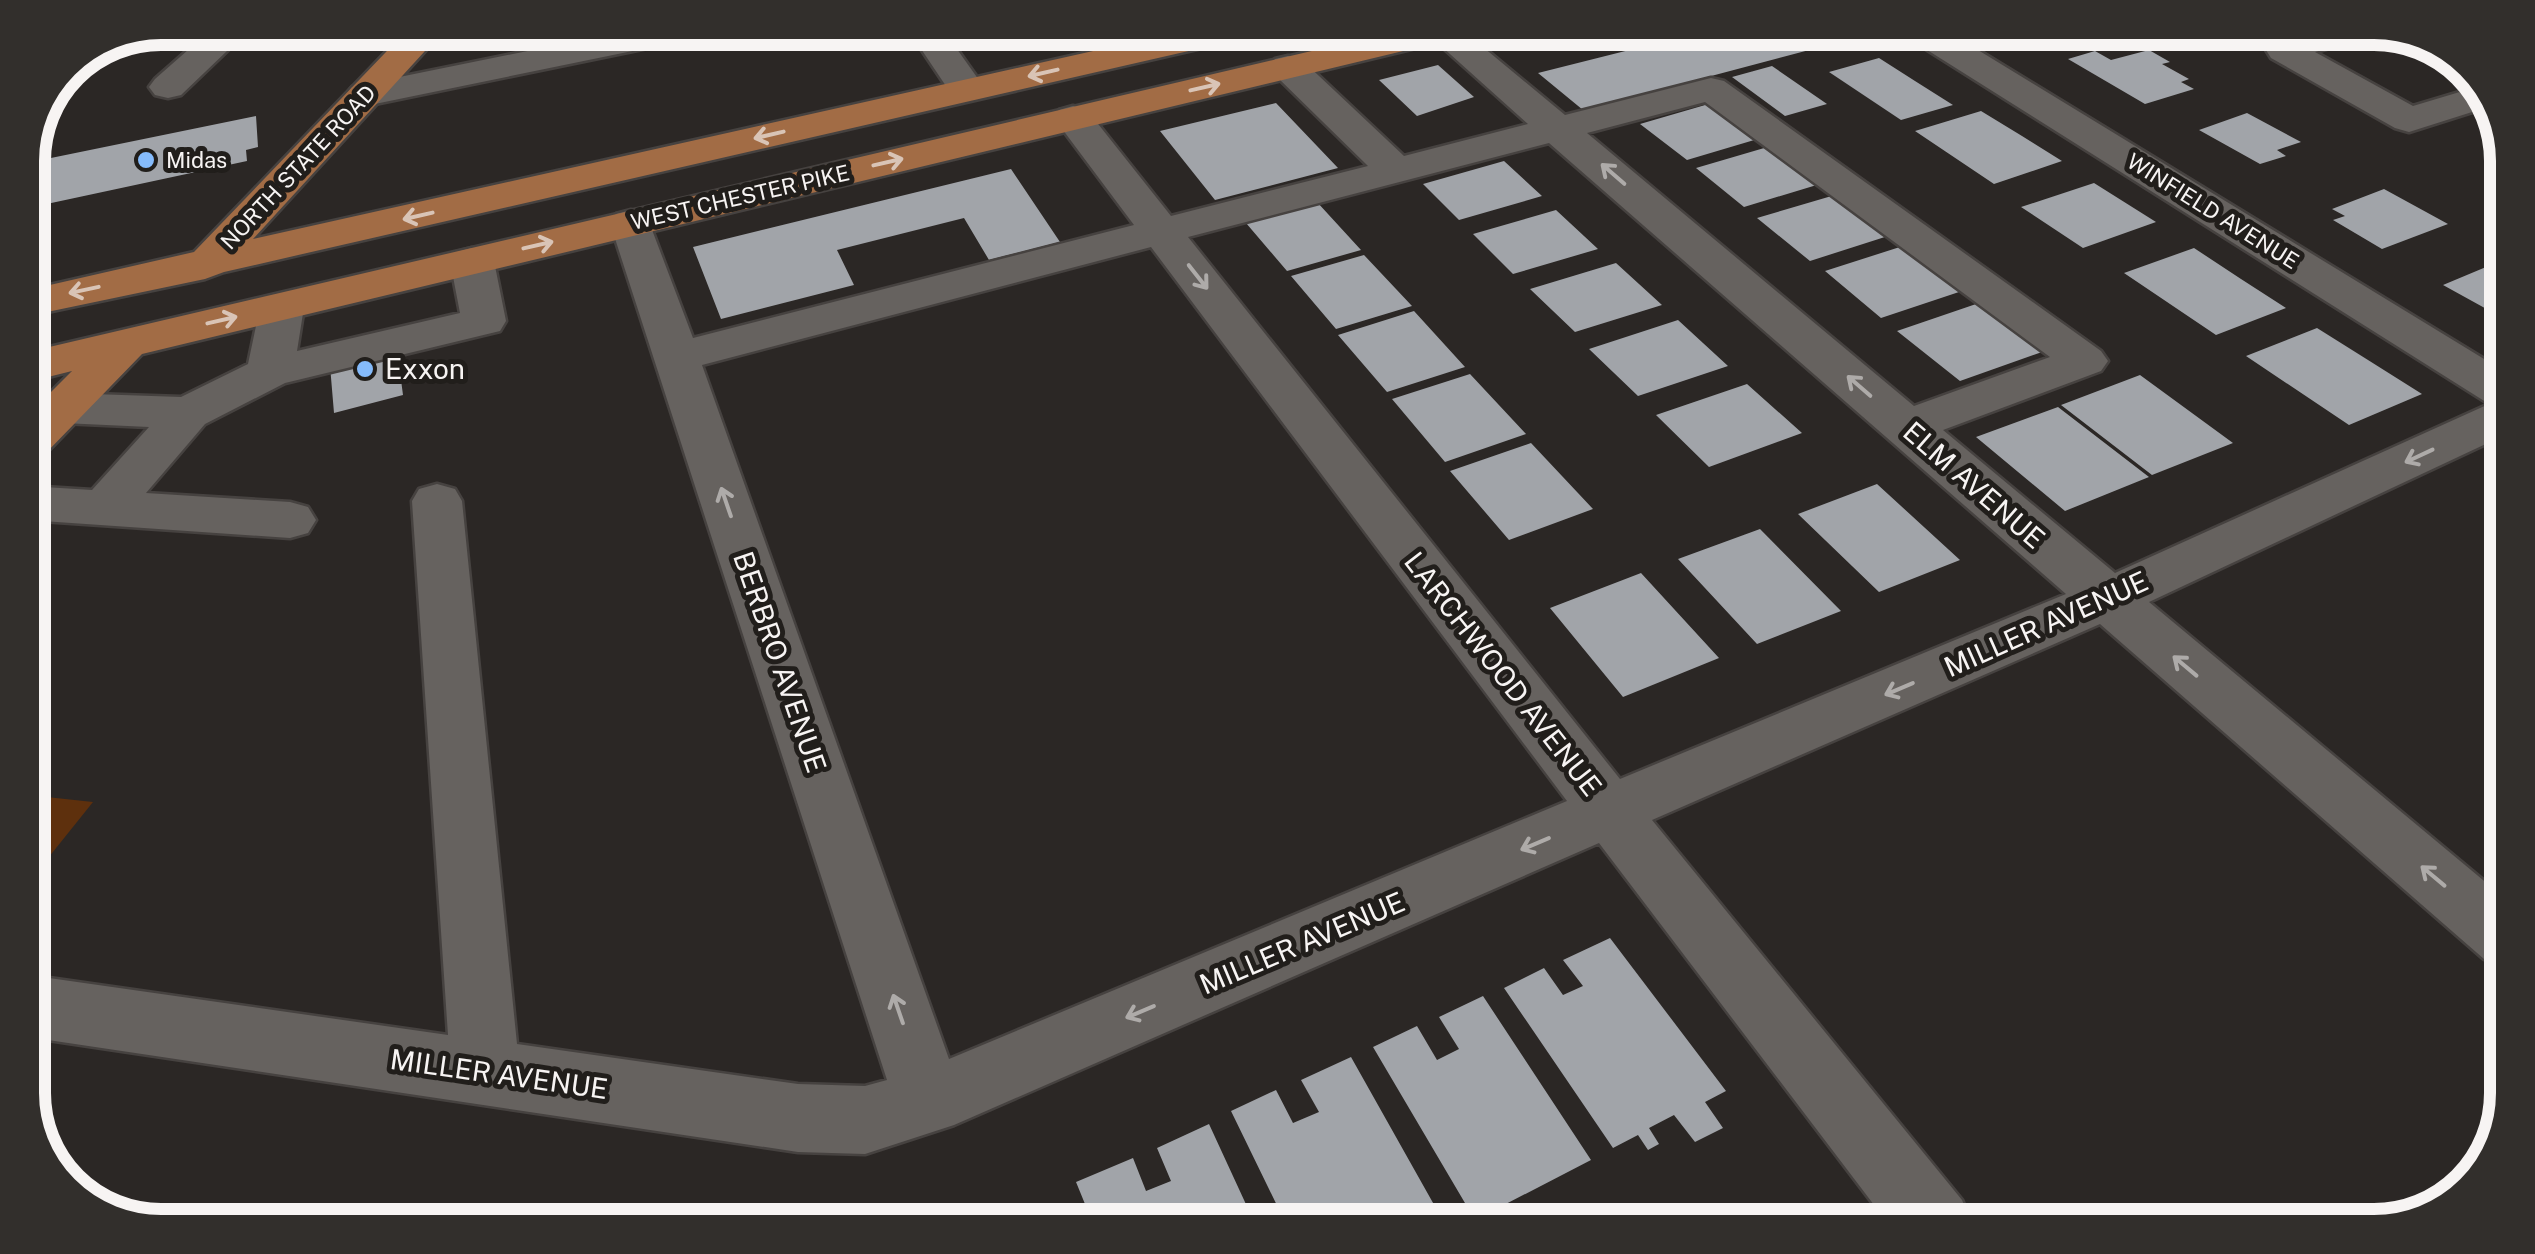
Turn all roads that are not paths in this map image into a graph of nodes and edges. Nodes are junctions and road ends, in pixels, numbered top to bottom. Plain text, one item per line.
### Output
1 (200, 45) edge
2 (412, 45) edge
3 (601, 45) edge
4 (936, 45) edge
5 (1166, 45) edge
6 (1375, 45) edge
7 (1464, 45) edge
8 (1945, 45) edge
9 (2301, 45) edge
10 (1288, 66) junction
11 (168, 87) dead end
12 (967, 90) junction
13 (365, 95) junction
14 (2472, 101) edge
15 (1073, 118) junction
16 (1559, 128) junction
17 (1396, 172) junction
18 (630, 224) junction
19 (1163, 232) junction
20 (472, 261) junction
21 (208, 263) junction
22 (45, 299) edge
23 (282, 306) junction
24 (127, 343) junction
25 (677, 356) junction
26 (45, 363) edge
27 (270, 372) junction
28 (2490, 383) edge
29 (63, 408) junction
30 (188, 413) junction
31 (2490, 423) edge
32 (45, 425) edge
33 (1906, 426) junction
34 (437, 500) dead end
35 (45, 504) edge
36 (105, 508) junction
37 (290, 520) dead end
38 (2106, 599) junction
39 (1610, 812) junction
40 (2490, 925) edge
41 (45, 1008) edge
42 (484, 1072) junction
43 (929, 1102) junction
44 (1923, 1209) edge

1 - 11 street
2 - 13 main road, NORTH STATE ROAD
3 - 13 street
4 - 12 street
5 -> 12 main road, WEST CHESTER PIKE
6 - 10 main road, WEST CHESTER PIKE
7 - 16 street, ELM AVENUE
8 - 28 street, WINFIELD AVENUE
9 - 14 street
15 -> 10 main road, WEST CHESTER PIKE
10 - 17 street
12 -> 21 main road, WEST CHESTER PIKE
13 - 21 main road, NORTH STATE ROAD
18 -> 15 main road, WEST CHESTER PIKE
15 - 19 street, LARCHWOOD AVENUE
16 - 17 street
33 -> 16 street, ELM AVENUE
16 - 33 street
17 - 19 street
20 -> 18 main road, WEST CHESTER PIKE
18 - 25 street, BERBRO AVENUE
19 - 25 street
19 -> 39 street, LARCHWOOD AVENUE
20 - 23 main road, WEST CHESTER PIKE
20 - 27 street
21 -> 22 main road, WEST CHESTER PIKE
21 - 24 main road, NORTH STATE ROAD
24 -> 23 main road, WEST CHESTER PIKE
23 - 27 street
24 - 26 main road, WEST CHESTER PIKE
24 - 29 main road, NORTH STATE ROAD
43 -> 25 street, BERBRO AVENUE
27 - 30 street
29 - 30 street
29 - 32 main road, NORTH STATE ROAD
30 - 36 street
31 -> 38 street, MILLER AVENUE
33 - 38 street, ELM AVENUE
34 - 42 street
35 - 36 street
36 - 37 street
38 -> 39 street, MILLER AVENUE
40 -> 38 street, ELM AVENUE
39 -> 43 street, MILLER AVENUE
39 - 44 street, LARCHWOOD AVENUE
41 - 42 street, MILLER AVENUE
42 - 43 street, MILLER AVENUE

